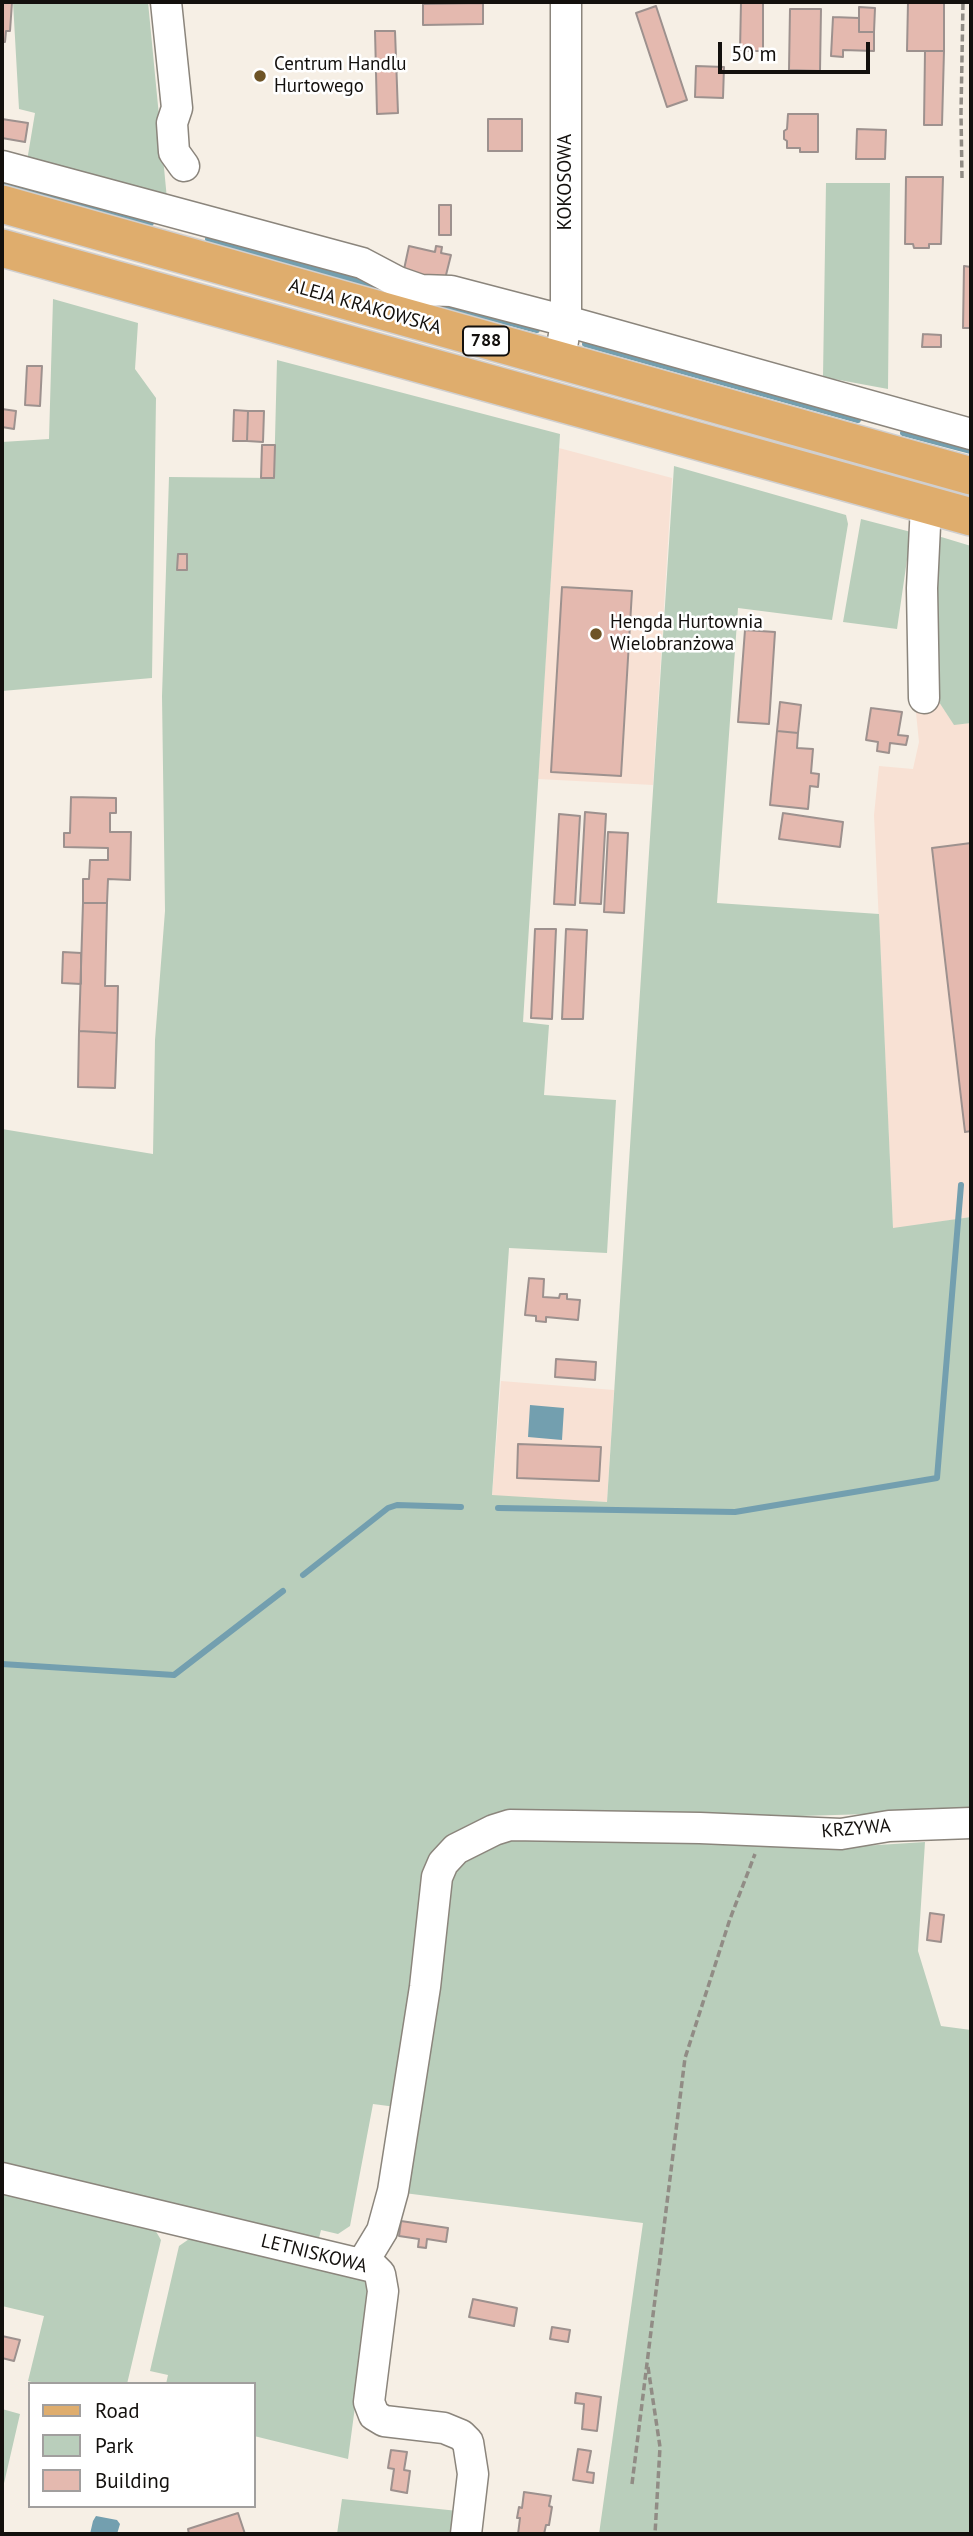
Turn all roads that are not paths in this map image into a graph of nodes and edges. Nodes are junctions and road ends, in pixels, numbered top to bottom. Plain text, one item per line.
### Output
1 (166, 2) edge
2 (566, 2) edge
3 (2, 166) edge
4 (2, 204) edge
5 (182, 214) junction
6 (2, 248) edge
7 (394, 298) junction
8 (566, 321) junction
9 (559, 362) junction
10 (880, 407) junction
11 (971, 434) edge
12 (872, 448) junction
13 (971, 476) edge
14 (926, 505) junction
15 (971, 517) edge
16 (923, 698) dead end
17 (971, 1823) edge
18 (2, 2178) edge
19 (362, 2264) junction
20 (466, 2534) edge

1 - 5 street
2 - 8 street, KOKOSOWA
3 - 5 street
4 - 7 main road, ALEJA KRAKOWSKA / 788
5 - 7 street
6 - 14 main road, ALEJA KRAKOWSKA / 788
7 - 8 street
7 - 9 main road, ALEJA KRAKOWSKA / 788
8 - 9 street, KOKOSOWA
8 - 10 street
9 - 12 main road, ALEJA KRAKOWSKA / 788
10 - 11 street
10 - 12 street
12 - 13 main road, ALEJA KRAKOWSKA / 788
14 - 15 main road, ALEJA KRAKOWSKA / 788
14 - 16 street
17 - 19 street, KRZYWA
18 - 19 street, LETNISKOWA
19 - 20 street, LETNISKOWA

